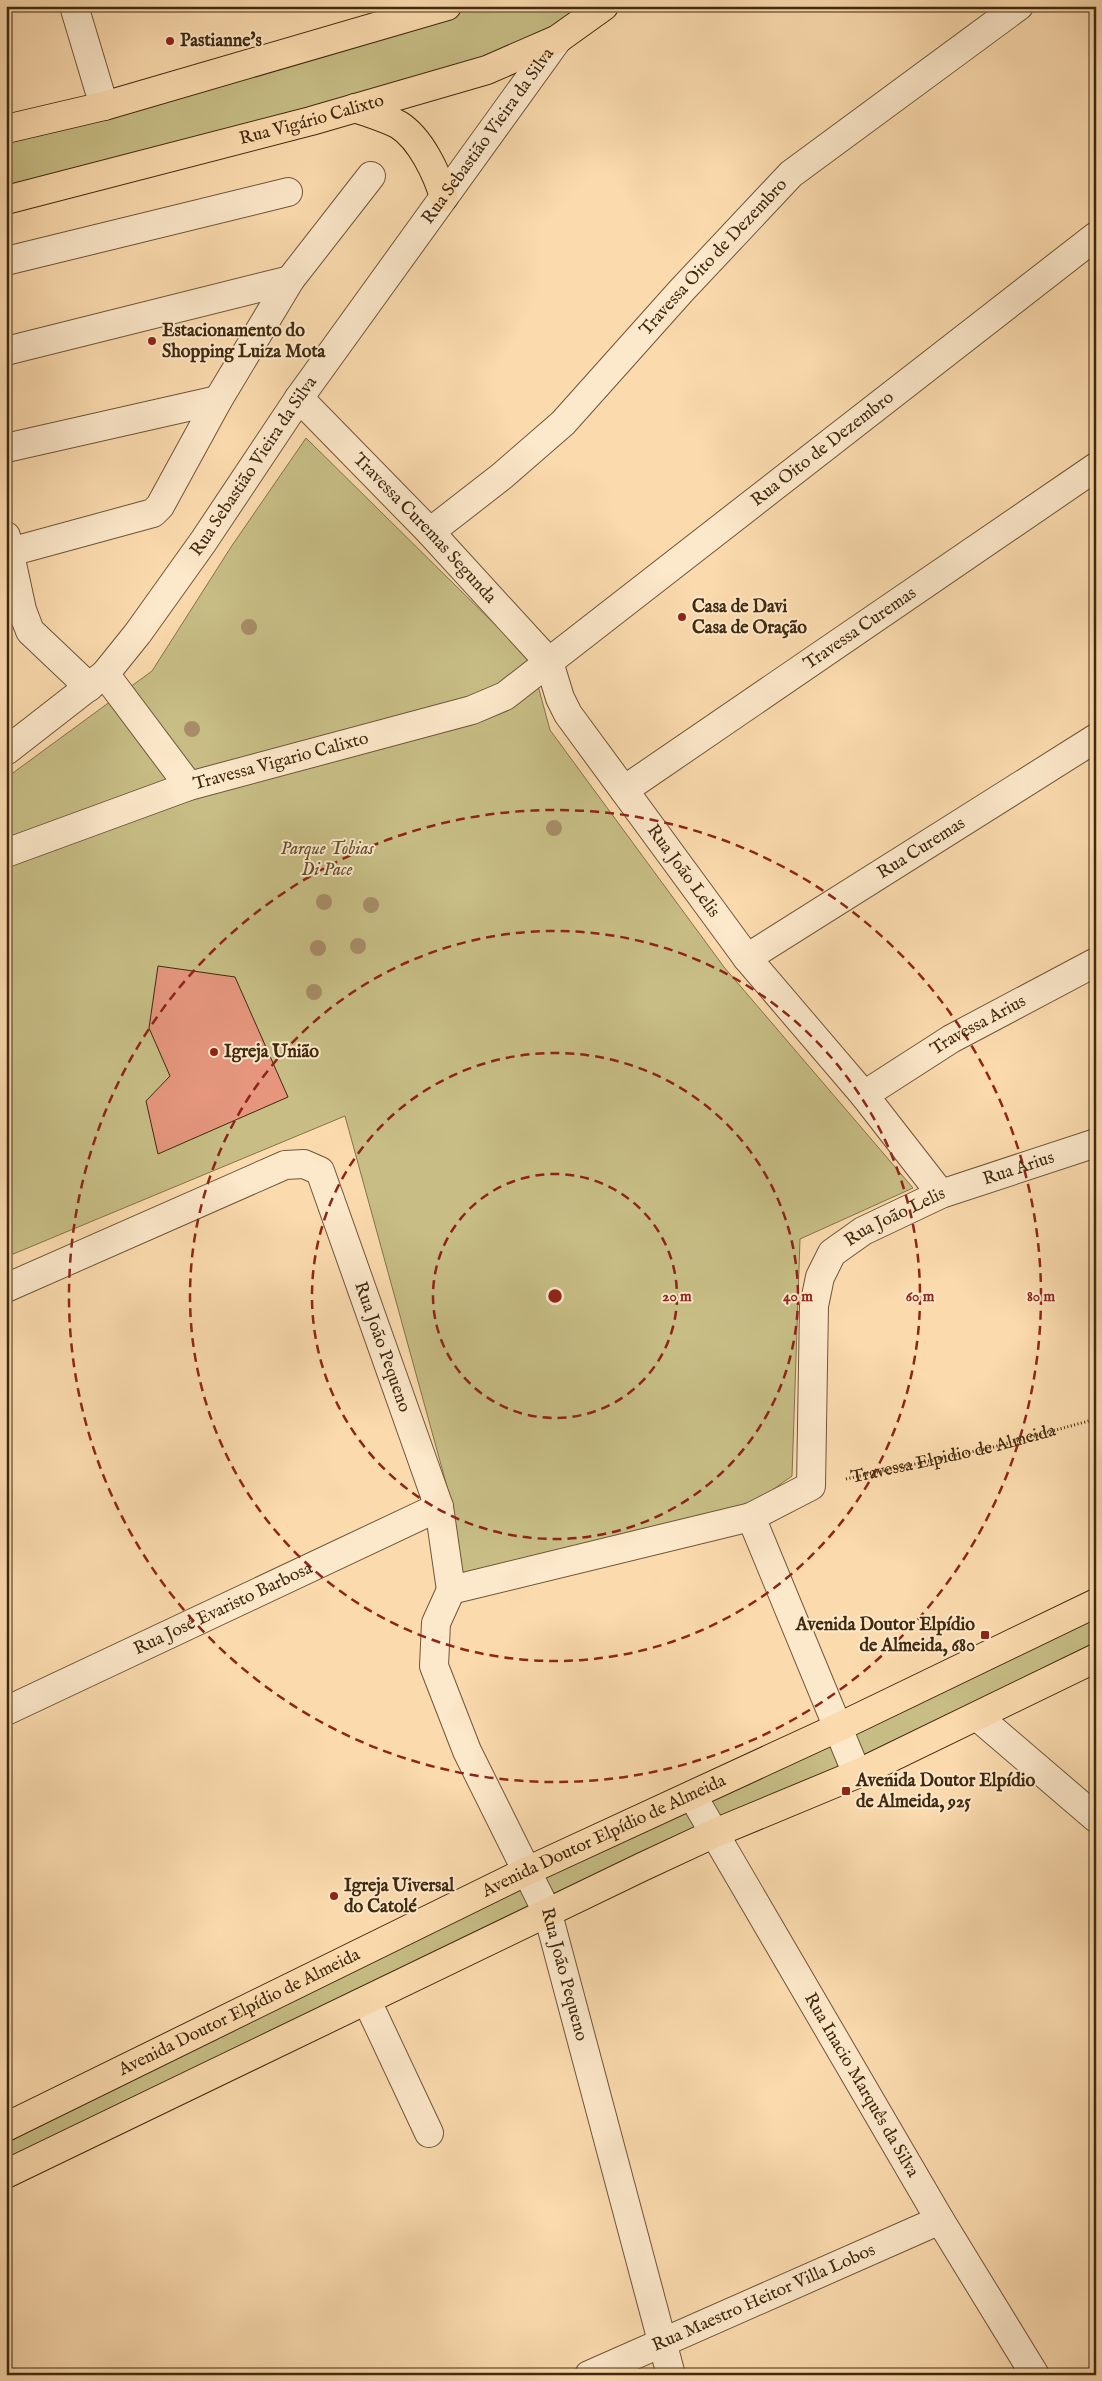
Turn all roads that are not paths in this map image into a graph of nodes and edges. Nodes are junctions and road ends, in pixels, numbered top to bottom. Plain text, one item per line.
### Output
1 (74, 6) edge
2 (447, 6) edge
3 (604, 6) edge
4 (1019, 6) edge
5 (558, 39) junction
6 (104, 106) junction
7 (355, 108) junction
8 (6, 129) edge
9 (371, 176) dead end
10 (288, 192) dead end
11 (444, 197) junction
12 (6, 200) edge
13 (1096, 236) edge
14 (6, 261) edge
15 (290, 280) junction
16 (6, 351) edge
17 (299, 398) junction
18 (218, 400) junction
19 (6, 448) edge
20 (1096, 467) edge
21 (430, 532) junction
22 (8, 544) edge
23 (549, 662) junction
24 (97, 681) junction
25 (1096, 738) edge
26 (6, 751) edge
27 (189, 786) junction
28 (624, 790) junction
29 (6, 853) edge
30 (747, 958) junction
31 (1096, 962) edge
32 (864, 1094) junction
33 (1096, 1143) edge
34 (941, 1194) junction
35 (6, 1288) edge
36 (439, 1507) junction
37 (751, 1517) junction
38 (451, 1590) junction
39 (1096, 1603) edge
40 (1096, 1658) edge
41 (6, 1711) edge
42 (978, 1717) junction
43 (839, 1727) junction
44 (857, 1774) junction
45 (692, 1795) junction
46 (1096, 1818) edge
47 (715, 1833) junction
48 (527, 1870) junction
49 (548, 1914) junction
50 (367, 2001) junction
51 (6, 2127) edge
52 (429, 2133) dead end
53 (6, 2174) edge
54 (940, 2220) junction
55 (663, 2340) junction
56 (589, 2375) edge
57 (672, 2375) edge
58 (1035, 2375) edge

1 - 6 street
2 - 6 main road
3 - 5 main road, Rua Vigário Calixto
4 - 21 street, Travessa Oito de Dezembro
5 - 7 main road, Rua Vigário Calixto
5 - 11 street, Rua Sebastião Vieira da Silva
6 - 8 main road
7 - 11 main road
7 - 12 main road, Rua Vigário Calixto
9 - 15 street
10 - 14 street
11 - 17 street, Rua Sebastião Vieira da Silva
13 - 23 street, Rua Oito de Dezembro
15 - 16 street
15 - 18 street
17 - 21 street, Travessa Curemas Segunda
17 - 24 street, Rua Sebastião Vieira da Silva
18 - 19 street
18 - 22 street
20 - 28 street, Travessa Curemas
21 - 23 street, Travessa Curemas Segunda
22 - 24 street
23 - 27 street, Travessa Vigario Calixto
23 - 28 street, Rua João Lelis
24 - 26 street, Rua Sebastião Vieira da Silva
24 - 27 street
25 - 30 street, Rua Curemas
27 - 29 street, Travessa Vigario Calixto
28 - 30 street, Rua João Lelis
30 - 32 street, Rua João Lelis
31 - 32 street, Travessa Arius
32 - 34 street, Rua João Lelis
33 - 34 street, Rua Arius
34 - 37 street, Rua João Lelis
35 - 36 street, Rua João Pequeno
36 - 38 street, Rua João Pequeno
36 - 41 street, Rua José Evaristo Barbosa
37 - 38 street
37 - 43 street
38 - 48 street, Rua João Pequeno
39 - 43 main road, Avenida Doutor Elpídio de Almeida
40 - 42 main road
42 - 44 main road
42 - 46 street
43 - 44 street
43 - 45 main road, Avenida Doutor Elpídio de Almeida
44 - 47 main road
45 - 47 street, Rua Inacio Marquês da Silva
45 - 48 main road, Avenida Doutor Elpídio de Almeida
47 - 49 main road
47 - 54 street, Rua Inacio Marquês da Silva
48 - 49 street, Rua João Pequeno
48 - 51 main road, Avenida Doutor Elpídio de Almeida
49 - 50 main road
49 - 55 street, Rua João Pequeno
50 - 52 street
50 - 53 main road
54 - 55 street, Rua Maestro Heitor Villa Lobos
54 - 58 street, Rua Inacio Marquês da Silva
55 - 56 street, Rua Maestro Heitor Villa Lobos
55 - 57 street, Rua João Pequeno

